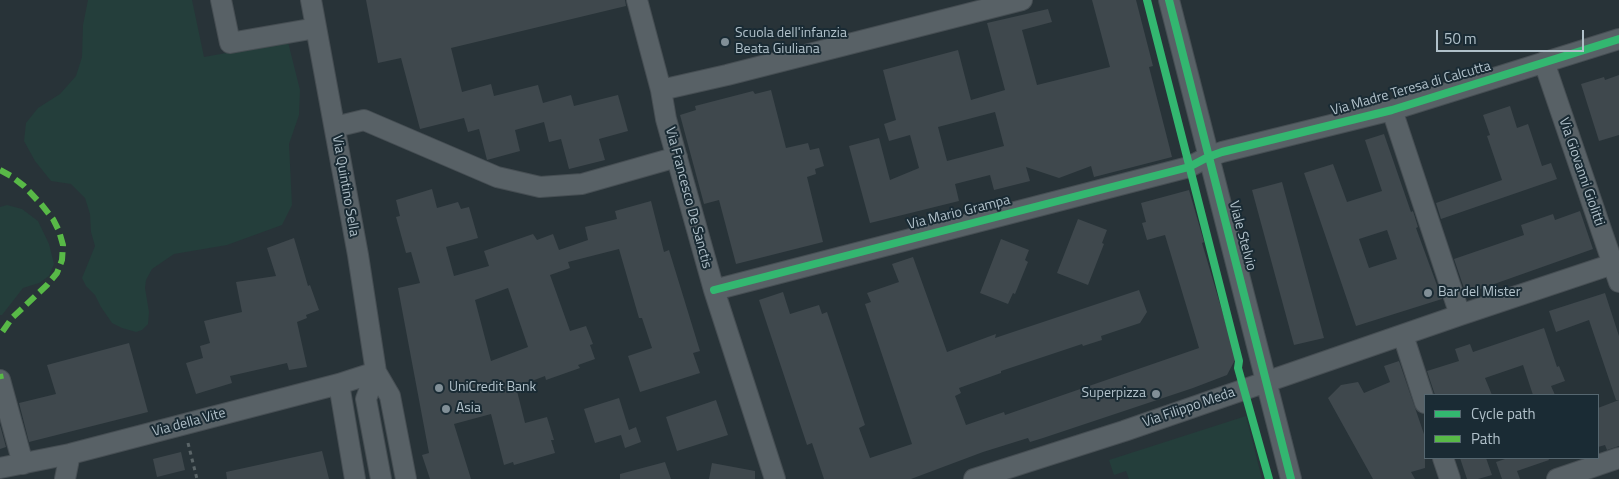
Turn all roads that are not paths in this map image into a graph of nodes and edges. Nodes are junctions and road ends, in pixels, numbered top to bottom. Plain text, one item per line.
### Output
1 (221, 0) edge
2 (311, 0) edge
3 (637, 0) edge
4 (1022, 0) edge
5 (1169, 0) edge
6 (316, 28) junction
7 (1619, 39) edge
8 (1544, 62) junction
9 (661, 90) junction
10 (1392, 110) junction
11 (335, 127) junction
12 (677, 157) junction
13 (1208, 157) junction
14 (1617, 270) edge
15 (714, 290) junction
16 (1460, 315) junction
17 (1403, 336) junction
18 (376, 372) junction
19 (0, 380) edge
20 (1266, 381) junction
21 (338, 384) junction
22 (1424, 401) edge
23 (70, 454) junction
24 (1619, 458) edge
25 (1443, 459) edge
26 (23, 464) junction
27 (0, 468) edge
28 (65, 479) edge
29 (355, 479) edge
30 (381, 479) edge
31 (406, 479) edge
32 (775, 479) edge
33 (974, 479) edge
34 (1291, 479) edge
35 (1450, 479) edge
36 (1557, 479) edge

1 - 6 street
2 - 6 street, Via Quintino Sella
3 - 9 street, Via Francesco De Sanctis
4 - 9 street
5 - 13 street, Viale Stelvio
6 - 11 street, Via Quintino Sella
7 - 8 street, Via Madre Teresa di Calcutta
8 - 10 street, Via Madre Teresa di Calcutta
8 - 14 street, Via Giovanni Giolitti
9 - 12 street, Via Francesco De Sanctis
10 - 13 street, Via Madre Teresa di Calcutta
10 - 16 street
11 - 12 street
11 - 18 street, Via Quintino Sella
12 - 15 street, Via Francesco De Sanctis
13 - 15 street, Via Mario Grampa
13 - 20 street, Viale Stelvio
14 - 16 street, Via Filippo Meda
15 - 32 street, Via Francesco De Sanctis
16 - 17 street, Via Filippo Meda
17 - 20 street, Via Filippo Meda
17 - 22 street
18 - 21 street, Via della Vite
18 - 30 street, Via Quintino Sella
18 - 31 street, Via Quintino Sella
19 - 26 street
20 - 33 street, Via Filippo Meda
20 - 34 street, Viale Stelvio
21 - 23 street, Via della Vite
21 - 29 street
23 - 26 street, Via della Vite
23 - 28 street
24 - 36 street
25 - 35 street
26 - 27 street, Via della Vite

